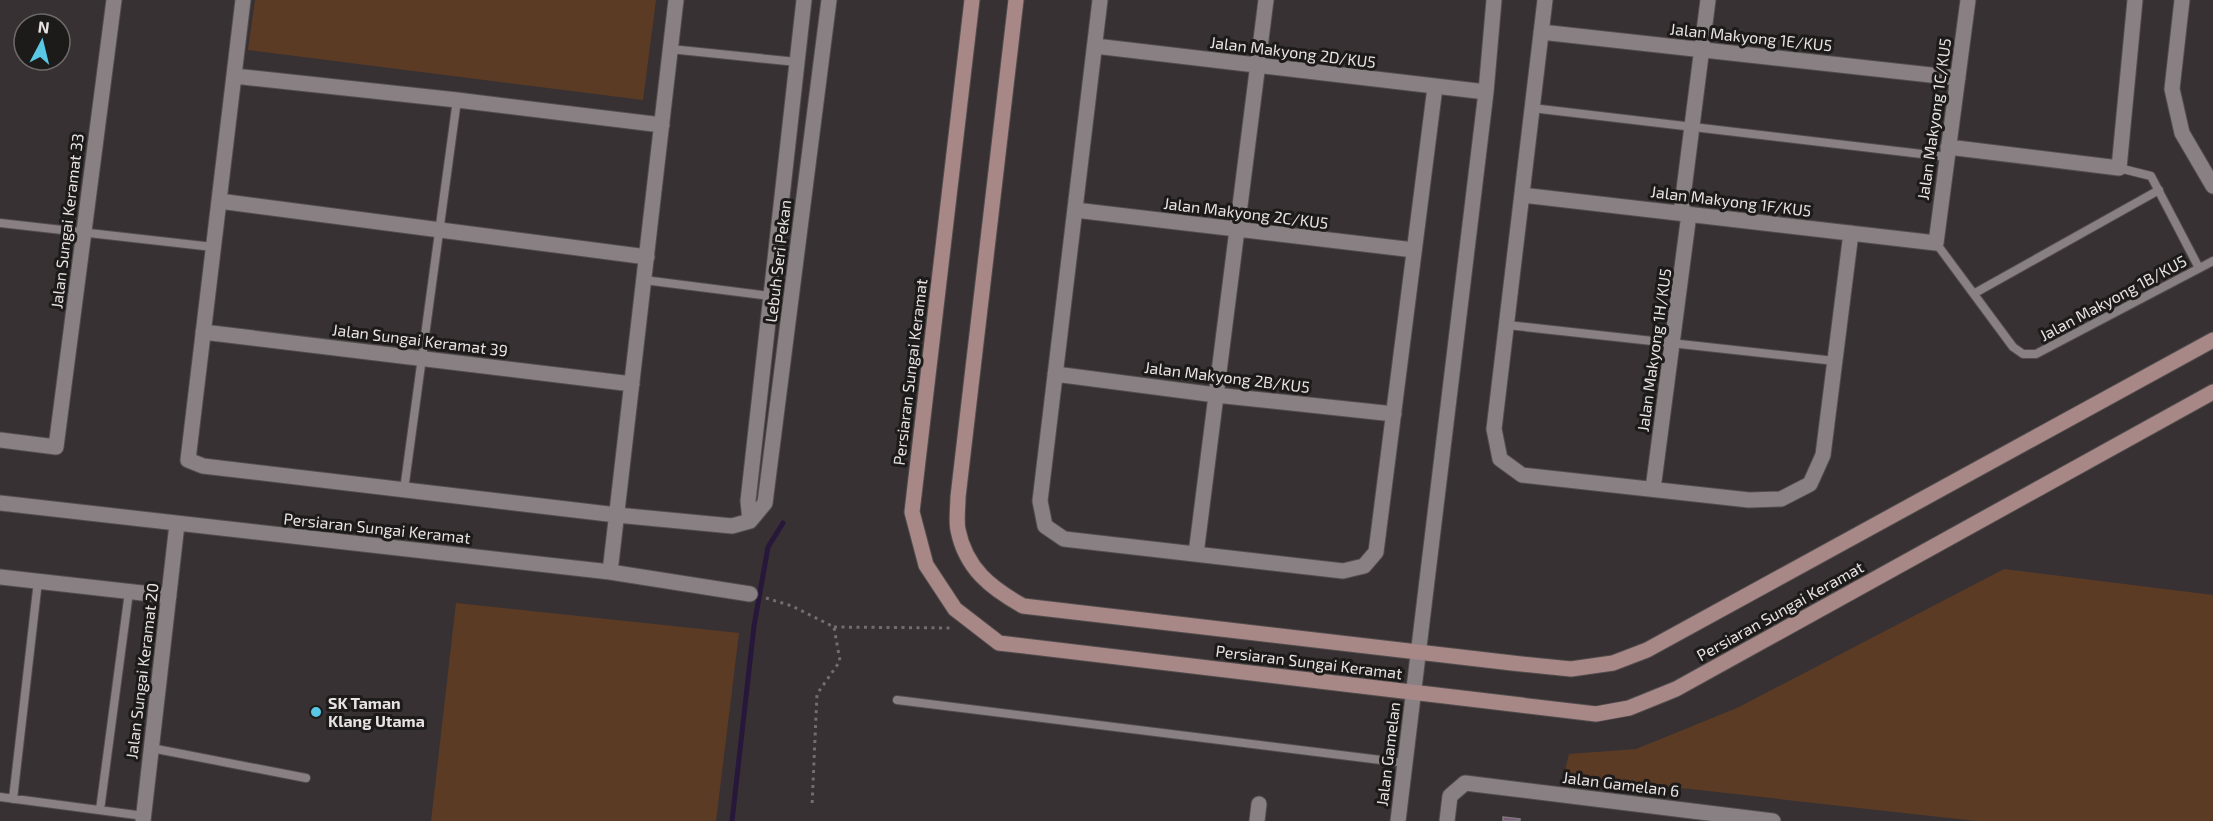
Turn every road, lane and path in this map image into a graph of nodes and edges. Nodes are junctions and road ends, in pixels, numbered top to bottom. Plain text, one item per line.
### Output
1 (114, 0) edge
2 (243, 0) edge
3 (676, 0) edge
4 (804, 0) edge
5 (829, 0) edge
6 (972, 0) edge
7 (1016, 0) edge
8 (1100, 0) edge
9 (1266, 0) edge
10 (1494, 0) edge
11 (1545, 0) edge
12 (1708, 0) edge
13 (1968, 0) edge
14 (2135, 0) edge
15 (2182, 0) edge
16 (1541, 32) junction
17 (1095, 46) junction
18 (670, 50) junction
19 (1703, 50) junction
20 (797, 62) junction
21 (1257, 65) junction
22 (234, 76) junction
23 (1958, 78) junction
24 (1435, 87) junction
25 (1486, 92) junction
26 (457, 100) junction
27 (1532, 108) junction
28 (662, 125) junction
29 (1692, 126) junction
30 (1948, 152) junction
31 (2119, 168) junction
32 (2213, 186) edge
33 (2159, 190) junction
34 (1522, 195) junction
35 (219, 201) junction
36 (1075, 210) junction
37 (1685, 214) junction
38 (0, 223) edge
39 (440, 230) junction
40 (1237, 230) junction
41 (83, 233) junction
42 (1851, 233) junction
43 (1936, 243) junction
44 (213, 247) junction
45 (1414, 250) junction
46 (646, 257) junction
47 (2213, 261) edge
48 (2199, 268) junction
49 (644, 280) junction
50 (1975, 293) junction
51 (770, 296) junction
52 (1507, 325) junction
53 (203, 332) junction
54 (2213, 340) edge
55 (1673, 343) junction
56 (422, 359) junction
57 (1835, 361) junction
58 (1055, 374) junction
59 (632, 384) junction
60 (2213, 392) edge
61 (1216, 395) junction
62 (1394, 414) junction
63 (0, 440) edge
64 (1653, 489) junction
65 (404, 490) junction
66 (0, 503) edge
67 (617, 515) junction
68 (750, 521) junction
69 (177, 524) junction
70 (1196, 554) junction
71 (610, 572) junction
72 (0, 577) edge
73 (38, 581) junction
74 (129, 592) junction
75 (750, 594) dead end
76 (169, 596) junction
77 (766, 598) dead end
78 (834, 627) junction
79 (979, 628) junction
80 (1419, 652) junction
81 (1414, 692) junction
82 (897, 700) dead end
83 (151, 748) junction
84 (1405, 763) junction
85 (306, 778) dead end
86 (0, 797) edge
87 (13, 799) junction
88 (1259, 804) dead end
89 (812, 806) dead end
90 (100, 810) junction
91 (143, 818) edge
92 (1744, 819) edge
93 (1257, 821) edge
94 (1398, 821) edge
95 (1447, 821) edge
96 (1773, 821) edge

1 - 41 street, Jalan Sungai Keramat 33
2 - 22 street
3 - 18 street
4 - 20 street
5 - 68 street, Lebuh Seri Pekan
6 - 79 street, Persiaran Sungai Keramat
7 - 80 street, Persiaran Sungai Keramat
8 - 17 street
9 - 21 street
10 - 25 street, Jalan Gamelan
11 - 16 street
12 - 19 street, Jalan Makyong 1H/KU5
13 - 23 street, Jalan Makyong 1C/KU5
14 - 31 street
15 - 32 street
16 - 19 street, Jalan Makyong 1E/KU5
16 - 27 street
17 - 21 street, Jalan Makyong 2D/KU5
17 - 36 street
18 - 20 lane
18 - 28 street
19 - 23 street, Jalan Makyong 1E/KU5
19 - 29 street, Jalan Makyong 1H/KU5
20 - 51 street
21 - 24 street, Jalan Makyong 2D/KU5
21 - 40 street
22 - 26 street
22 - 35 street
23 - 30 street, Jalan Makyong 1C/KU5
24 - 25 street, Jalan Makyong 2D/KU5
24 - 45 street
25 - 80 street, Jalan Gamelan
26 - 28 street
26 - 39 lane
27 - 29 lane
27 - 34 street
28 - 46 street
29 - 30 lane
29 - 37 street, Jalan Makyong 1H/KU5
30 - 31 street
30 - 43 street, Jalan Makyong 1C/KU5
31 - 33 lane
33 - 48 lane
33 - 50 lane
34 - 37 street, Jalan Makyong 1F/KU5
34 - 52 street
35 - 39 street
35 - 44 street
36 - 40 street, Jalan Makyong 2C/KU5
36 - 58 street
37 - 42 street, Jalan Makyong 1F/KU5
37 - 55 street, Jalan Makyong 1H/KU5
38 - 41 lane
39 - 46 street
39 - 56 lane
40 - 45 street, Jalan Makyong 2C/KU5
40 - 61 street
41 - 44 lane
41 - 63 street, Jalan Sungai Keramat 33
42 - 43 street, Jalan Makyong 1F/KU5
42 - 57 street
43 - 50 lane, Jalan Makyong 1B/KU5
44 - 53 street
45 - 62 street
46 - 49 street
47 - 48 lane, Jalan Makyong 1B/KU5
48 - 50 lane, Jalan Makyong 1B/KU5
49 - 51 lane
49 - 59 street
51 - 68 street
52 - 55 lane
52 - 64 street
53 - 56 street, Jalan Sungai Keramat 39
53 - 65 street
54 - 80 street, Persiaran Sungai Keramat
55 - 57 lane
55 - 64 street, Jalan Makyong 1H/KU5
56 - 59 street, Jalan Sungai Keramat 39
56 - 65 lane
57 - 64 street
58 - 61 street, Jalan Makyong 2B/KU5
58 - 70 street
59 - 67 street
60 - 81 street, Persiaran Sungai Keramat
61 - 62 street, Jalan Makyong 2B/KU5
61 - 70 street
62 - 70 street
65 - 67 street
66 - 69 street, Persiaran Sungai Keramat
67 - 68 street
67 - 71 street
69 - 71 street, Persiaran Sungai Keramat
69 - 76 street, Jalan Sungai Keramat 20
71 - 75 street, Persiaran Sungai Keramat
72 - 73 street
73 - 74 street
73 - 87 lane
74 - 76 street
74 - 90 lane
76 - 83 street, Jalan Sungai Keramat 20
77 - 78 path
78 - 79 path
78 - 89 path
79 - 81 street, Persiaran Sungai Keramat
80 - 81 street, Jalan Gamelan
81 - 84 street, Jalan Gamelan
82 - 84 lane
83 - 85 lane
83 - 91 street, Jalan Sungai Keramat 20
84 - 94 street, Jalan Gamelan
86 - 87 lane
87 - 90 lane
88 - 93 street
90 - 91 lane
92 - 95 street, Jalan Gamelan 6
92 - 96 street, Jalan Gamelan 6

